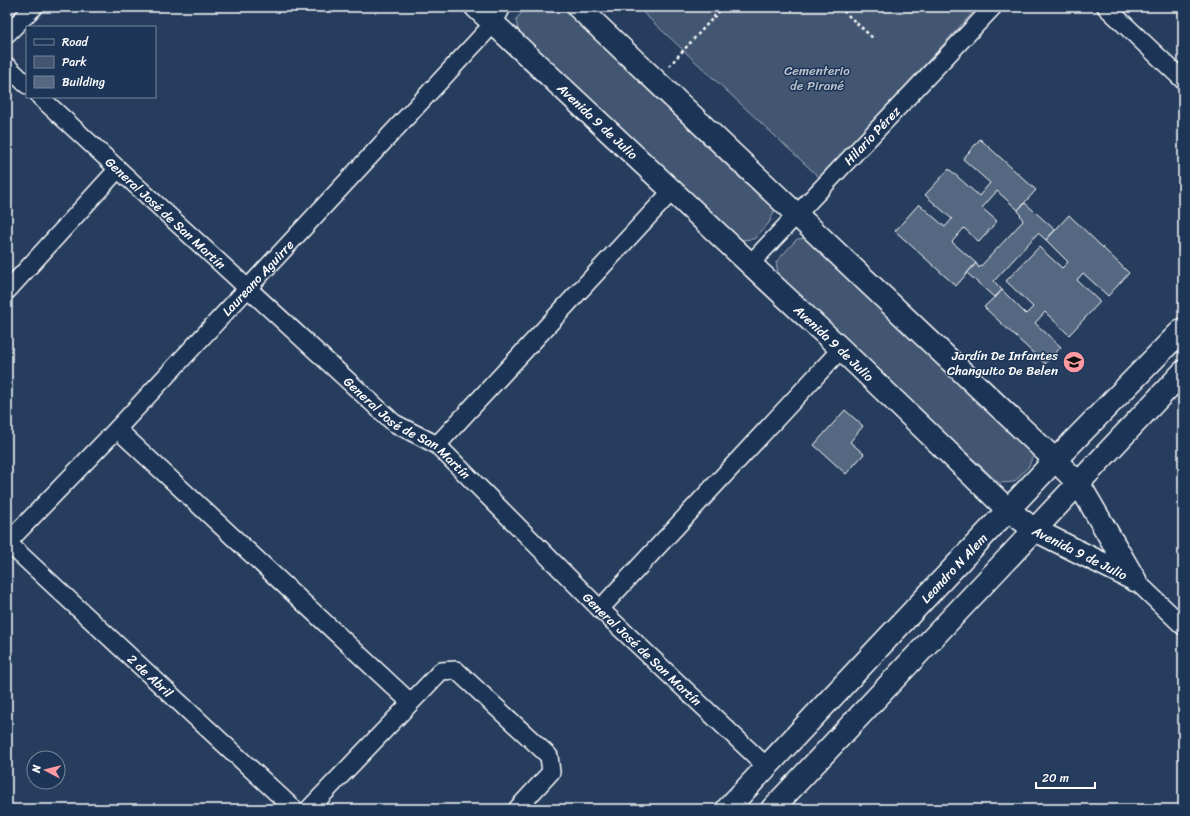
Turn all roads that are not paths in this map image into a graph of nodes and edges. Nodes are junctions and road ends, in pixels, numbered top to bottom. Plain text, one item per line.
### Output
1 (34, 7) edge
2 (476, 7) edge
3 (578, 7) edge
4 (993, 7) edge
5 (1106, 7) edge
6 (497, 15) edge
7 (7, 34) edge
8 (7, 66) edge
9 (1183, 80) edge
10 (26, 84) edge
11 (41, 98) edge
12 (118, 169) junction
13 (672, 190) junction
14 (796, 215) junction
15 (750, 264) junction
16 (248, 289) junction
17 (7, 291) edge
18 (1183, 328) edge
19 (841, 349) junction
20 (1183, 372) edge
21 (117, 429) junction
22 (437, 445) junction
23 (1055, 460) junction
24 (1079, 484) junction
25 (1008, 510) junction
26 (1035, 530) junction
27 (7, 543) edge
28 (1135, 580) junction
29 (600, 609) junction
30 (1183, 626) edge
31 (410, 702) junction
32 (767, 767) junction
33 (294, 809) edge
34 (309, 809) edge
35 (517, 809) edge
36 (727, 809) edge
37 (772, 809) edge

1 - 7 street
2 - 6 street, Avenida 9 de Julio
3 - 14 street, Avenida 9 de Julio
4 - 14 street, Hilario Pérez
5 - 9 street
6 - 13 street, Avenida 9 de Julio
6 - 16 street, Laureano Aguirre
8 - 10 street
11 - 12 street, General José de San Martín
12 - 16 street, General José de San Martín
12 - 17 street
13 - 15 street, Avenida 9 de Julio
13 - 22 street
14 - 15 street, Hilario Pérez
14 - 23 street, Avenida 9 de Julio
15 - 19 street, Avenida 9 de Julio
16 - 21 street, Laureano Aguirre
16 - 22 street, General José de San Martín
18 - 23 street, Leandro N Alem
19 - 25 street, Avenida 9 de Julio
19 - 29 street
20 - 24 street
21 - 27 street, Laureano Aguirre
21 - 31 street
22 - 29 street, General José de San Martín
23 - 24 street, Avenida 9 de Julio
23 - 25 street, Leandro N Alem
24 - 26 street
24 - 28 street, Avenida 9 de Julio
25 - 26 street, Avenida 9 de Julio
25 - 32 street, Leandro N Alem
26 - 28 street, Avenida 9 de Julio
26 - 37 street
27 - 33 street, 2 de Abril
28 - 30 street
29 - 32 street, General José de San Martín
31 - 34 street
31 - 35 street
32 - 36 street, Leandro N Alem

